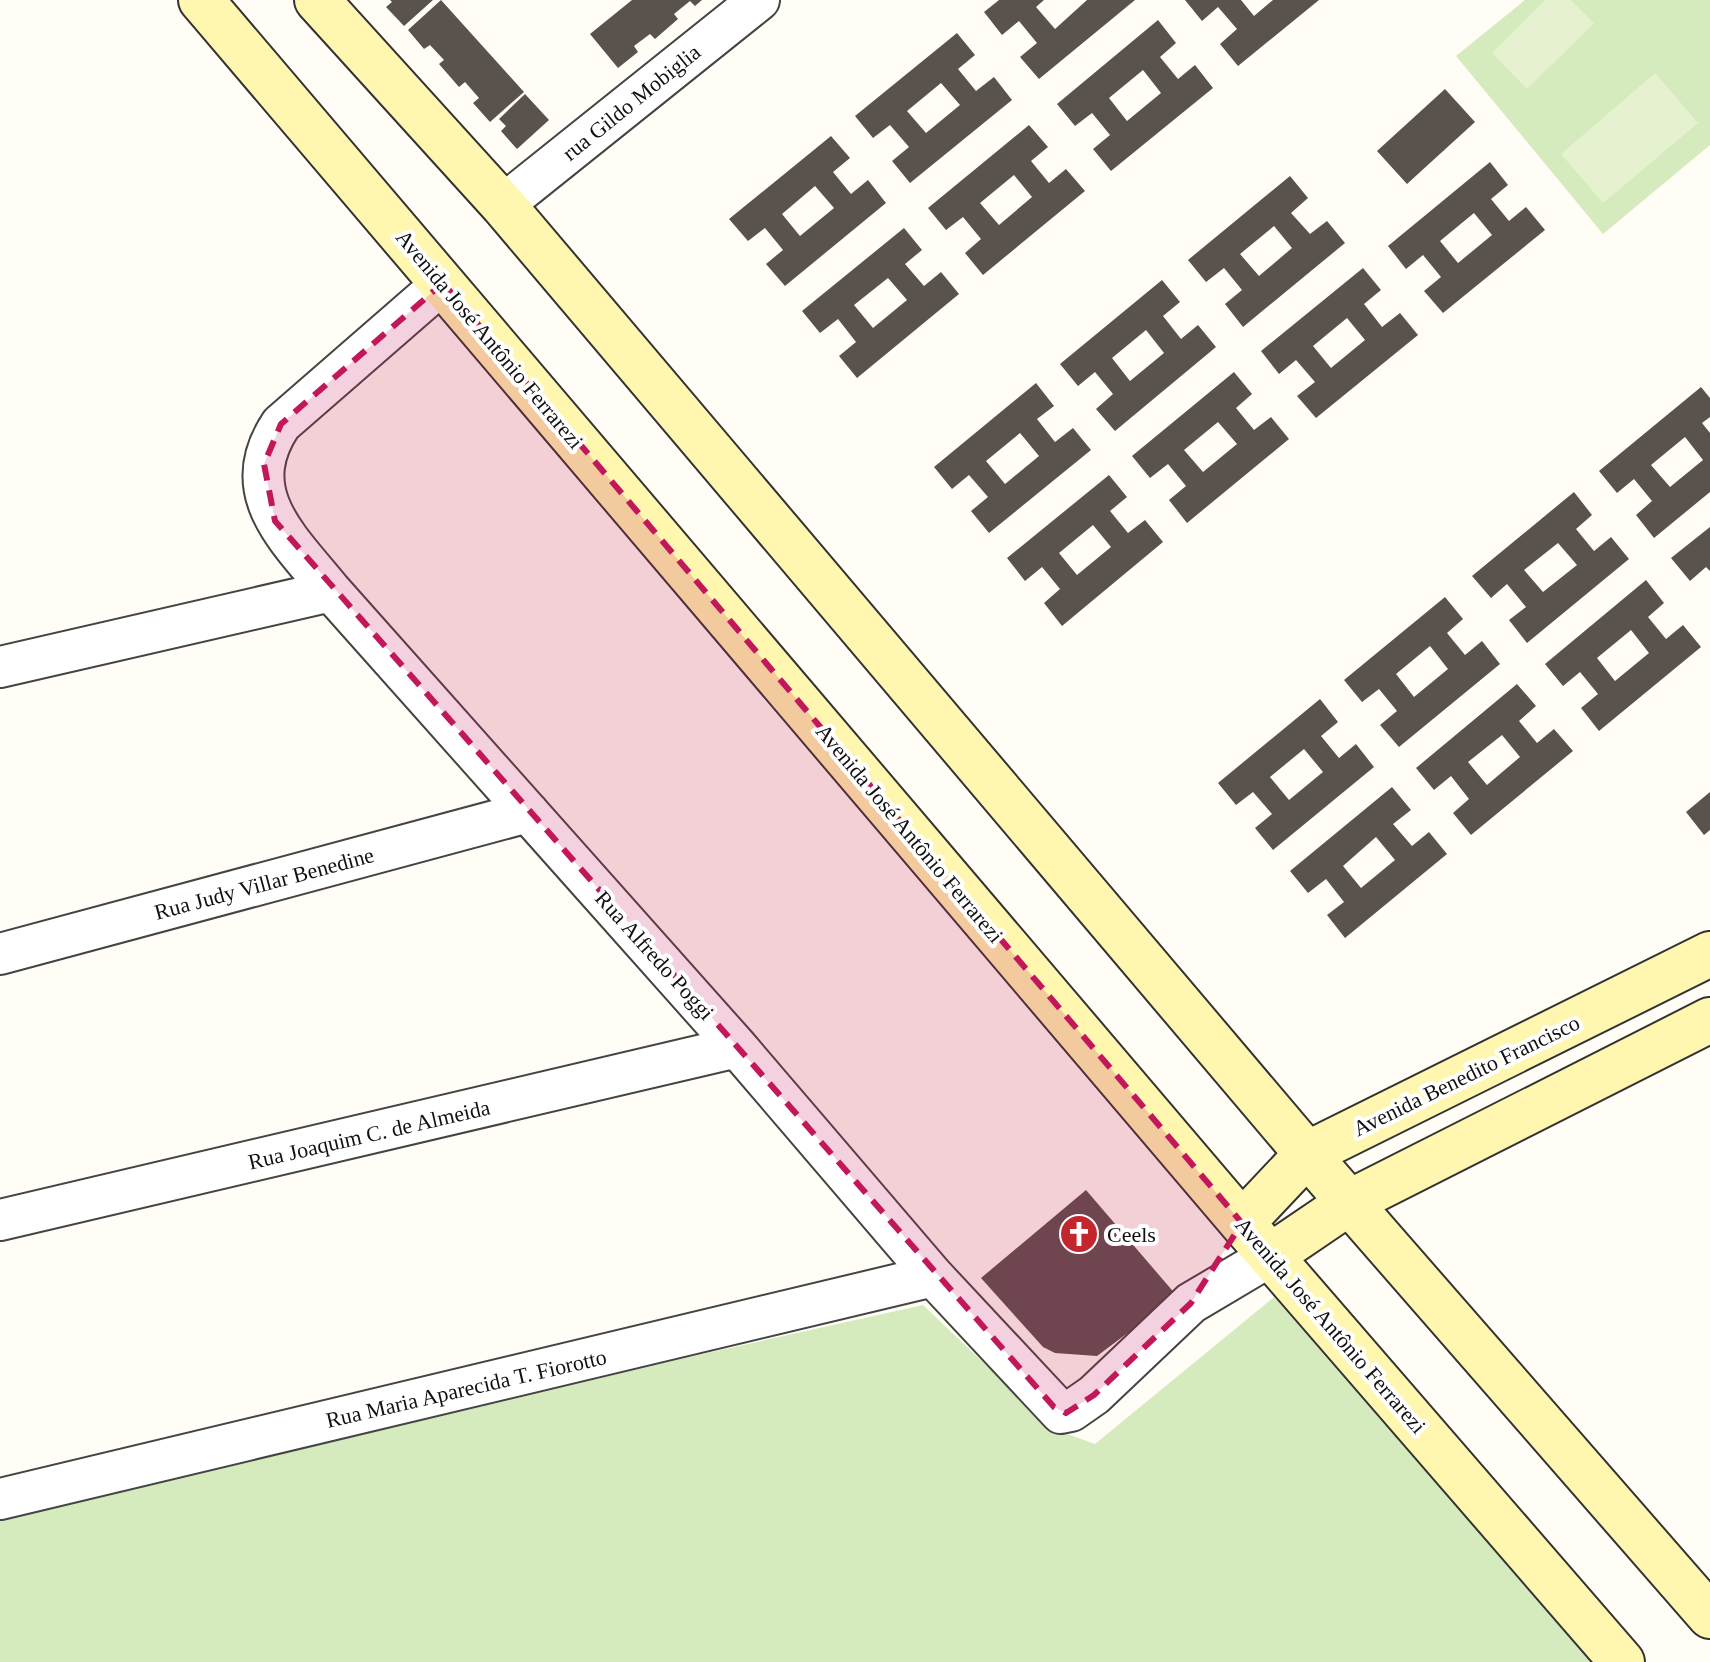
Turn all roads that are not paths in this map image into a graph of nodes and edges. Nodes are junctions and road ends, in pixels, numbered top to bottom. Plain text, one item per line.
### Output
1 (201, 0) edge
2 (317, 0) edge
3 (759, 0) edge
4 (503, 205) junction
5 (443, 283) junction
6 (331, 591) junction
7 (0, 667) edge
8 (528, 812) junction
9 (0, 954) edge
10 (1710, 954) edge
11 (1710, 1020) edge
12 (737, 1047) junction
13 (1307, 1154) junction
14 (1350, 1202) junction
15 (0, 1220) edge
16 (1242, 1223) junction
17 (1272, 1255) junction
18 (933, 1276) junction
19 (1191, 1303) junction
20 (0, 1499) edge
21 (1710, 1616) edge
22 (1622, 1662) edge

1 - 5 street, Avenida José Antônio Ferrarezi
2 - 4 street
3 - 4 street, rua Gildo Mobiglia
4 - 13 street
5 - 6 street, Rua Alfredo Poggi
5 - 16 street, Avenida José Antônio Ferrarezi
6 - 7 street
6 - 8 street, Rua Alfredo Poggi
8 - 9 street, Rua Judy Villar Benedine
8 - 12 street, Rua Alfredo Poggi
10 - 13 street, Avenida Benedito Francisco
11 - 14 street
12 - 15 street, Rua Joaquim C. de Almeida
12 - 18 street, Rua Alfredo Poggi
13 - 14 street
13 - 16 street, Avenida Benedito Francisco
14 - 17 street
14 - 21 street
16 - 17 street, Avenida José Antônio Ferrarezi
16 - 19 street
17 - 19 street
17 - 22 street, Avenida José Antônio Ferrarezi
18 - 19 street, Rua Alfredo Poggi
18 - 20 street, Rua Maria Aparecida T. Fiorotto

